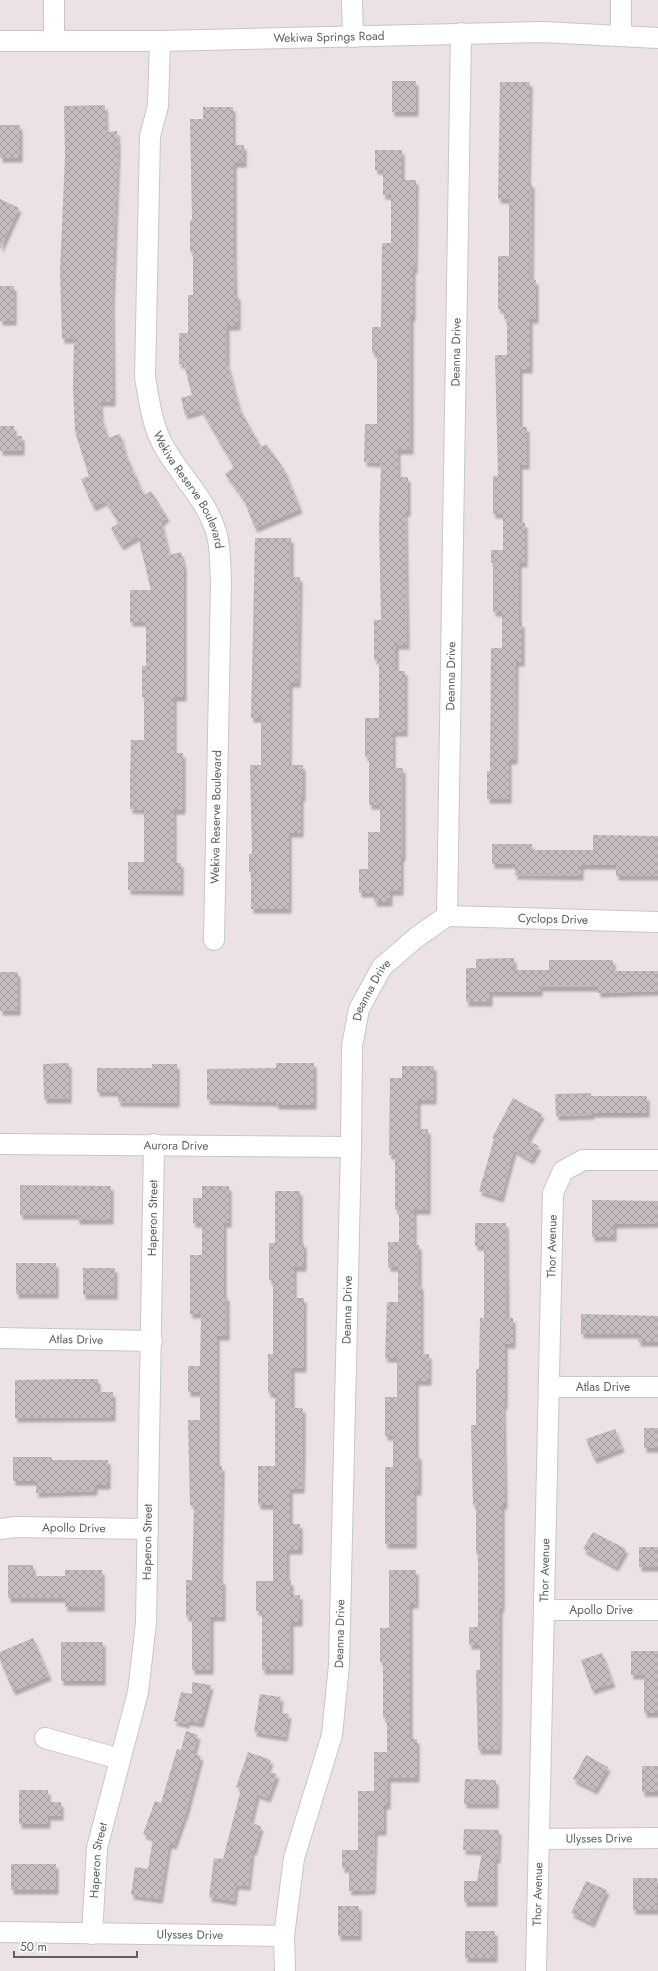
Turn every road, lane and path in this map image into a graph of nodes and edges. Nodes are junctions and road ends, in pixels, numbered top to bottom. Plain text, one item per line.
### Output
1 (54, 0) edge
2 (352, 0) edge
3 (620, 0) edge
4 (461, 32) junction
5 (621, 36) junction
6 (353, 37) junction
7 (658, 38) edge
8 (0, 41) edge
9 (54, 41) junction
10 (160, 41) junction
11 (447, 916) junction
12 (658, 922) edge
13 (214, 940) dead end
14 (0, 1144) edge
15 (154, 1144) junction
16 (351, 1147) junction
17 (658, 1160) edge
18 (0, 1338) edge
19 (152, 1342) junction
20 (549, 1387) junction
21 (658, 1387) edge
22 (0, 1529) edge
23 (148, 1529) junction
24 (545, 1610) junction
25 (658, 1610) edge
26 (45, 1738) dead end
27 (120, 1759) junction
28 (658, 1838) edge
29 (539, 1839) junction
30 (0, 1932) edge
31 (92, 1934) junction
32 (284, 1936) junction
33 (285, 1971) edge
34 (536, 1971) edge

1 - 9 street
2 - 6 street
3 - 5 street
4 - 5 street, Wekiwa Springs Road
4 - 6 street, Wekiwa Springs Road
4 - 11 street, Deanna Drive
5 - 7 street, Wekiwa Springs Road
6 - 10 street, Wekiwa Springs Road
8 - 9 street, Wekiwa Springs Road
9 - 10 street, Wekiwa Springs Road
10 - 13 street, Wekiva Reserve Boulevard
11 - 12 street, Cyclops Drive
11 - 16 street, Deanna Drive
14 - 15 street, Aurora Drive
15 - 16 street, Aurora Drive
15 - 19 street, Haperon Street
16 - 32 street, Deanna Drive
17 - 20 street, Thor Avenue
18 - 19 street, Atlas Drive
19 - 23 street, Haperon Street
20 - 21 street, Atlas Drive
20 - 24 street, Thor Avenue
22 - 23 street, Apollo Drive
23 - 27 street, Haperon Street
24 - 25 street, Apollo Drive
24 - 29 street, Thor Avenue
26 - 27 street
27 - 31 street, Haperon Street
28 - 29 street, Ulysses Drive
29 - 34 street, Thor Avenue
30 - 31 street, Ulysses Drive
31 - 32 street, Ulysses Drive
32 - 33 street, Deanna Drive

